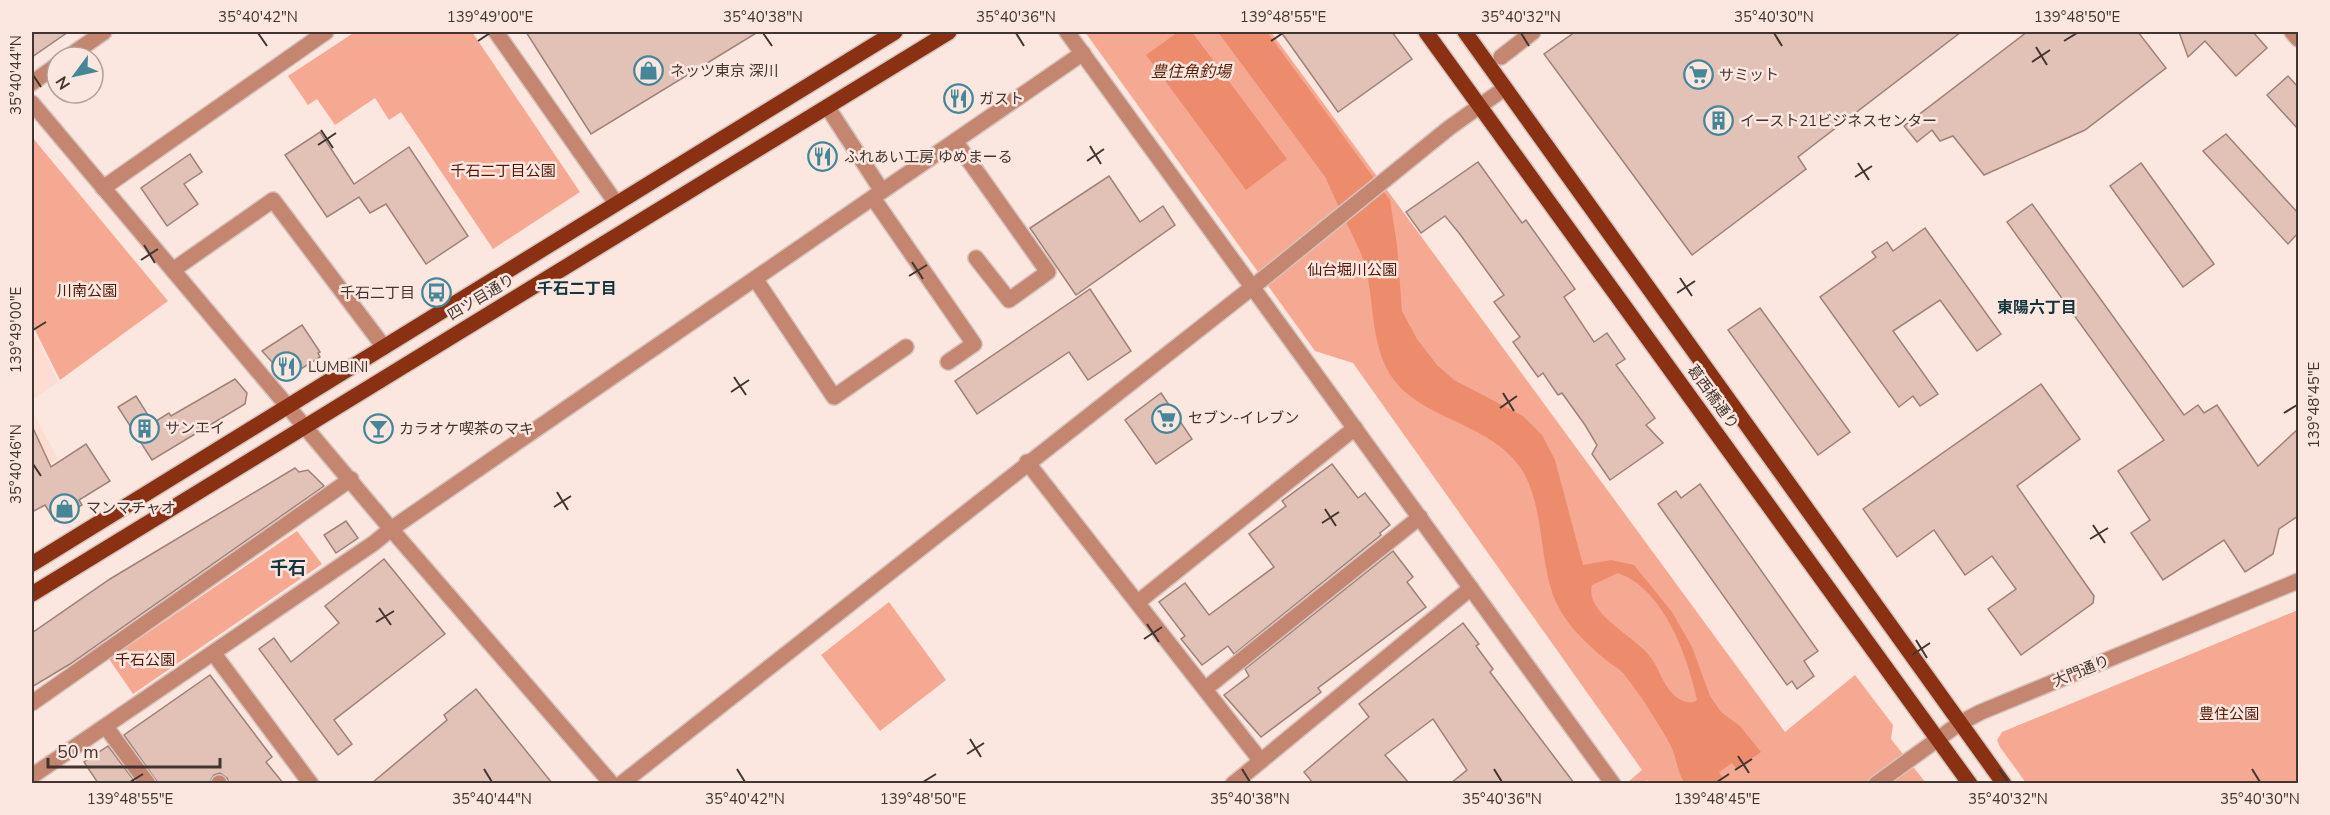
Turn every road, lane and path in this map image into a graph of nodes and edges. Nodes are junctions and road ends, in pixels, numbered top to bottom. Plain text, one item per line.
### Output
1 (104, 32) edge
2 (326, 32) edge
3 (496, 32) edge
4 (895, 32) edge
5 (949, 32) edge
6 (1067, 32) edge
7 (1426, 32) edge
8 (1464, 32) edge
9 (1533, 32) edge
10 (2292, 32) edge
11 (89, 36) edge
12 (2298, 39) edge
13 (1083, 53) junction
14 (1501, 57) dead end
15 (45, 74) edge
16 (32, 83) edge
17 (1505, 88) junction
18 (32, 103) edge
19 (1480, 106) junction
20 (828, 108) junction
21 (955, 141) junction
22 (103, 188) junction
23 (877, 194) junction
24 (615, 203) junction
25 (976, 258) dead end
26 (173, 270) junction
27 (756, 280) junction
28 (1254, 286) junction
29 (384, 347) junction
30 (906, 347) dead end
31 (948, 362) dead end
32 (288, 407) junction
33 (304, 426) junction
34 (1355, 428) junction
35 (1027, 462) junction
36 (351, 479) junction
37 (1420, 517) junction
38 (391, 529) junction
39 (32, 564) edge
40 (2298, 581) edge
41 (1471, 588) junction
42 (32, 594) edge
43 (1138, 602) junction
44 (214, 654) junction
45 (1205, 689) junction
46 (32, 703) edge
47 (1960, 723) junction
48 (106, 727) junction
49 (1938, 738) junction
50 (1261, 761) junction
51 (32, 776) edge
52 (148, 783) edge
53 (311, 783) edge
54 (612, 783) edge
55 (621, 783) edge
56 (1233, 783) edge
57 (1613, 783) edge
58 (1876, 783) edge
59 (1970, 783) edge
60 (2004, 783) edge

1 - 11 street
2 - 22 street
3 - 24 street
4 - 24 main road, 四ツ目通り
5 - 20 main road, 四ツ目通り
6 - 13 street
7 - 19 main road, 葛西橋通り
8 - 17 main road, 葛西橋通り
9 - 14 street
10 - 12 street
13 - 21 street
13 - 28 street
15 - 16 street
17 - 19 street
17 - 47 main road, 葛西橋通り
18 - 22 street
19 - 28 street
19 - 49 main road, 葛西橋通り
20 - 23 street
20 - 33 main road, 四ツ目通り
21 - 23 street
21 - 25 street
22 - 26 street
23 - 27 street
23 - 31 street
24 - 29 main road, 四ツ目通り
26 - 29 street
26 - 32 street
27 - 30 street
27 - 38 street
28 - 34 street
28 - 35 street
29 - 32 main road, 四ツ目通り
32 - 33 street
32 - 39 main road, 四ツ目通り
33 - 36 street
33 - 42 main road, 四ツ目通り
34 - 37 street
34 - 43 street
35 - 43 street
35 - 55 street
36 - 38 street
36 - 46 street
37 - 41 street
37 - 45 street
38 - 44 street
38 - 54 street
40 - 47 street, 大門通り
41 - 50 street
41 - 57 street
43 - 45 street
44 - 48 street
44 - 53 street
45 - 50 street
47 - 49 street, 大門通り
47 - 60 main road, 葛西橋通り
48 - 51 street
48 - 52 street
49 - 58 street, 大門通り
49 - 59 main road, 葛西橋通り
50 - 56 street

